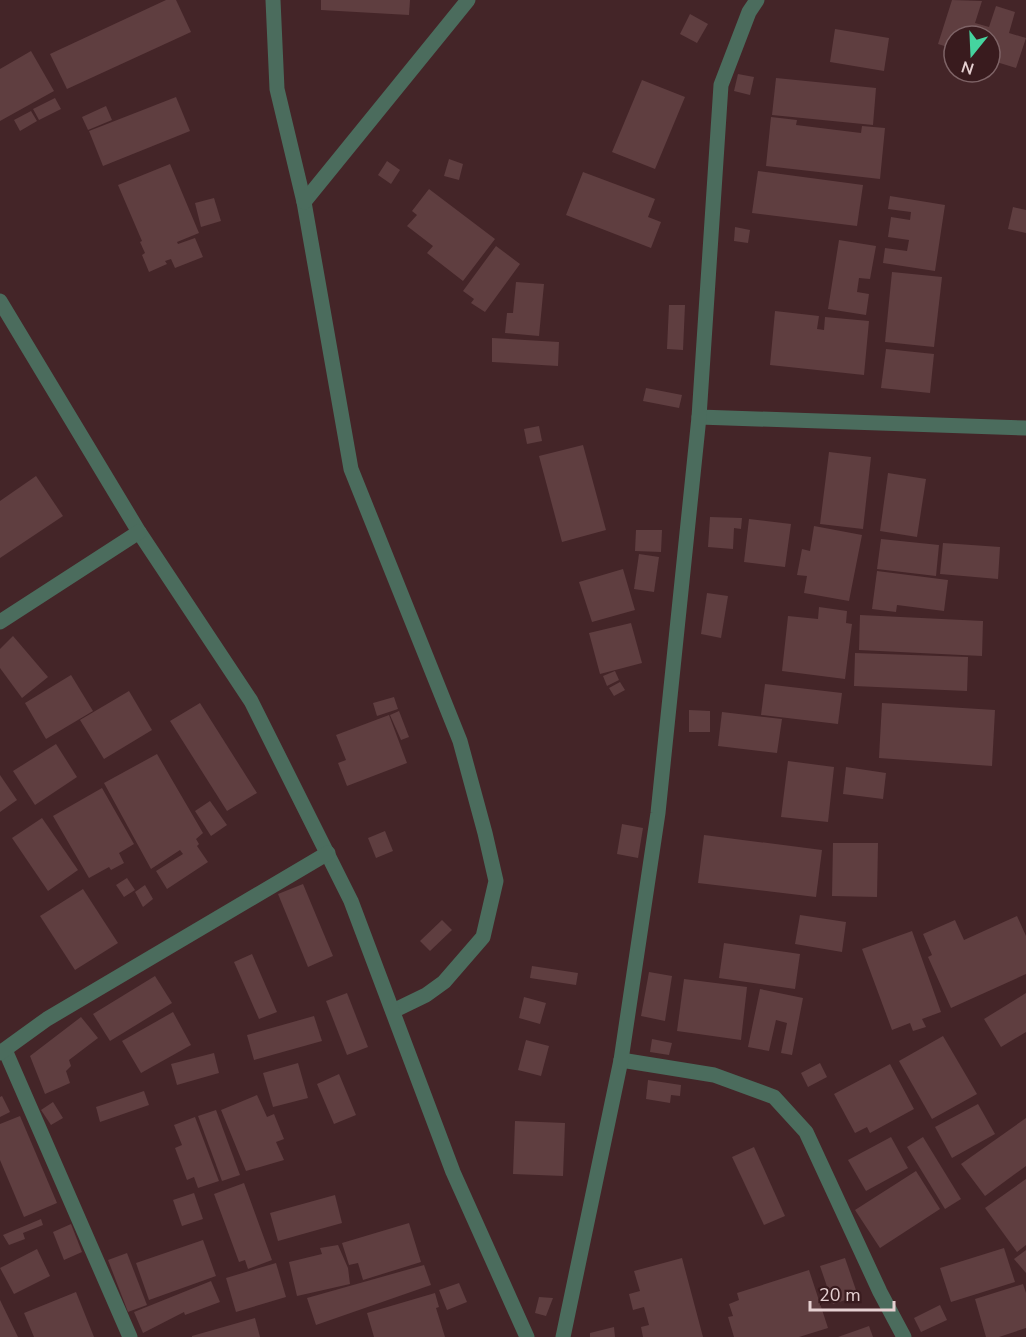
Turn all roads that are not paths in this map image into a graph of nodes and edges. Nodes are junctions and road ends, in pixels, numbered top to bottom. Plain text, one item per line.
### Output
1 (273, 0) edge
2 (468, 0) edge
3 (757, 0) edge
4 (304, 202) junction
5 (0, 301) edge
6 (699, 417) junction
7 (1026, 428) edge
8 (139, 532) junction
9 (0, 621) edge
10 (328, 853) junction
11 (393, 1011) junction
12 (3, 1051) edge
13 (621, 1060) junction
14 (130, 1337) edge
15 (527, 1337) edge
16 (563, 1337) edge
17 (904, 1337) edge

1 - 4 street
2 - 4 street
3 - 6 street
4 - 11 street
5 - 8 street
6 - 7 street
6 - 13 street
8 - 9 street
8 - 10 street
10 - 11 street
10 - 12 street
11 - 15 street
12 - 14 street
13 - 16 street
13 - 17 street

